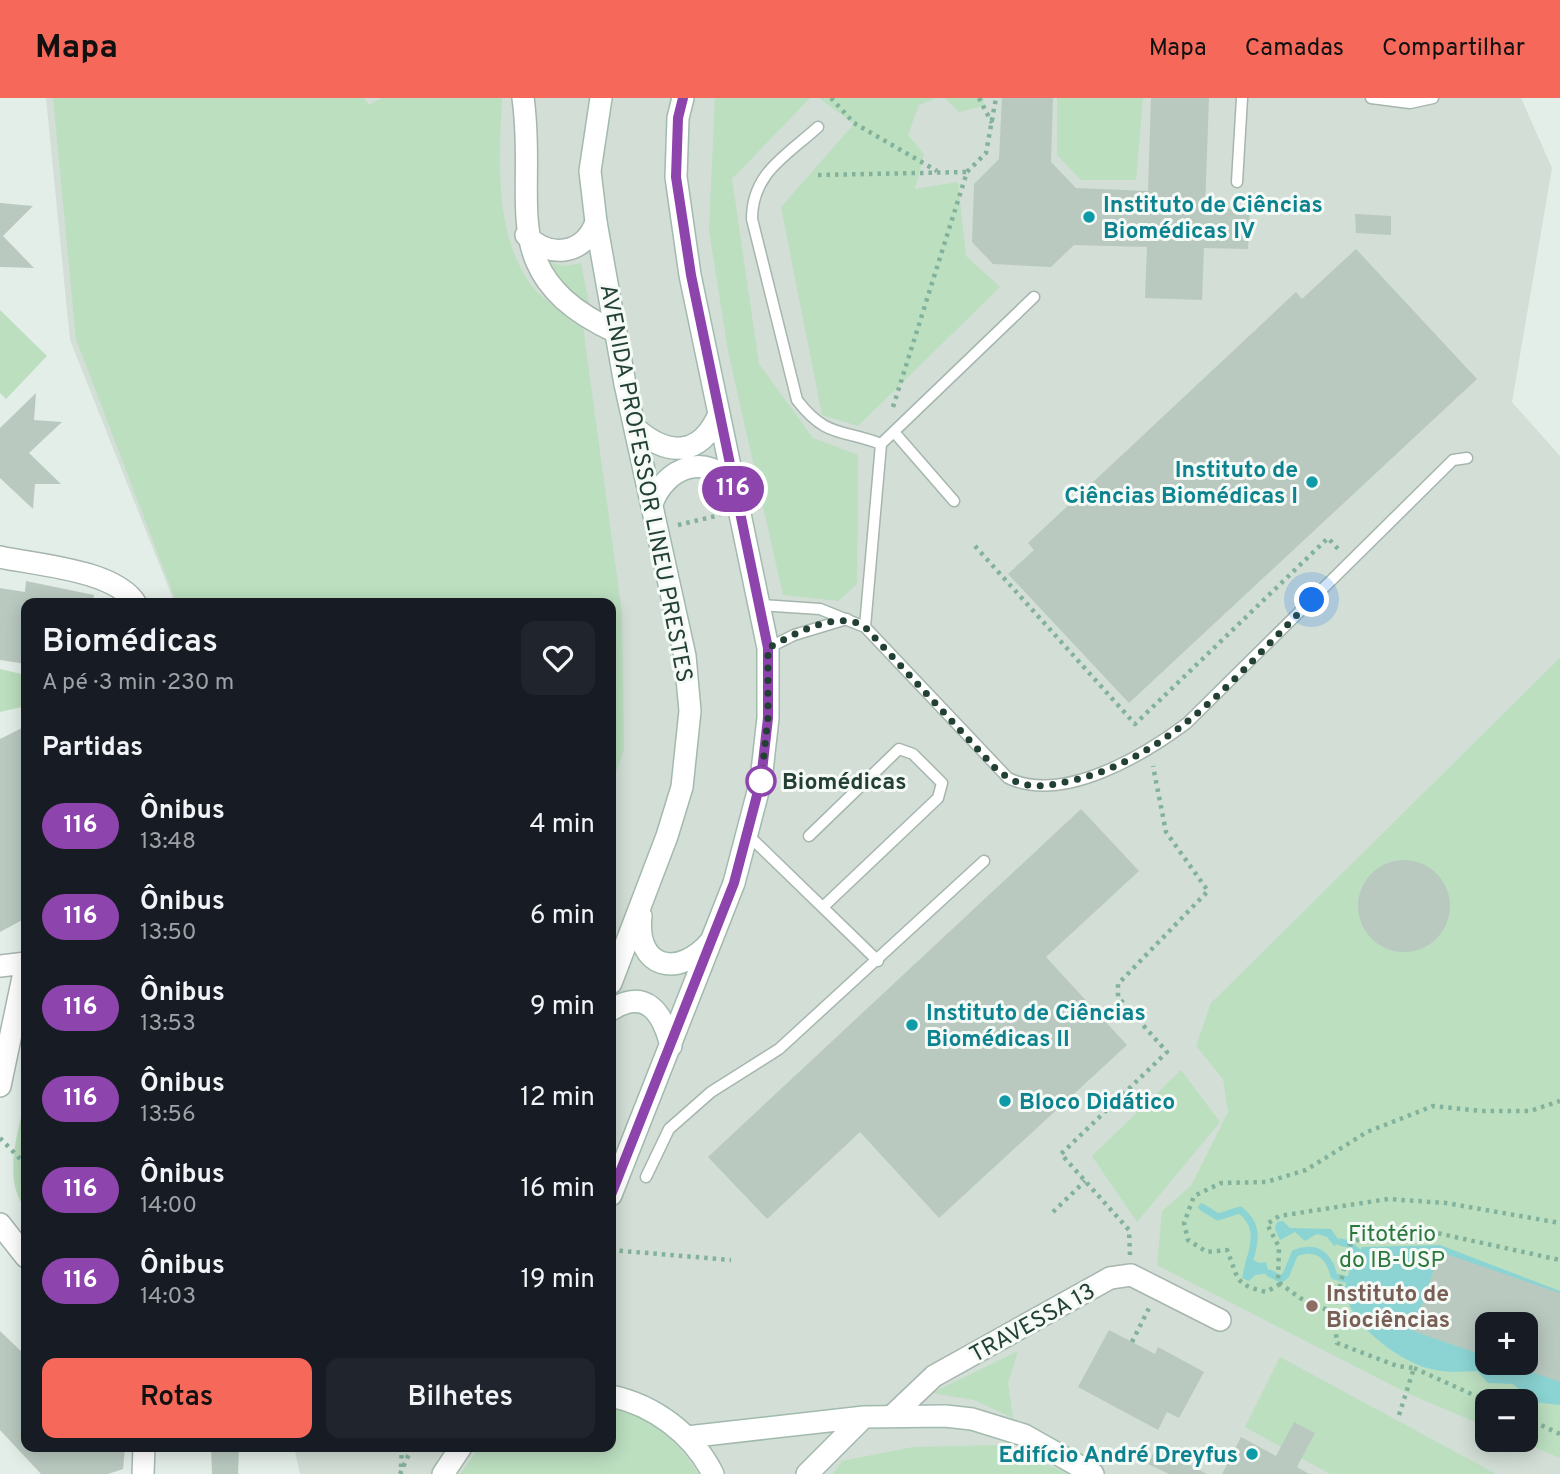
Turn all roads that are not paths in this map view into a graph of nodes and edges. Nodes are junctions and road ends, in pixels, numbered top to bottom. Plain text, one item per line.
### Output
1 (523, 98) edge
2 (601, 98) edge
3 (683, 98) edge
4 (1242, 98) edge
5 (1371, 98) edge
6 (1433, 98) edge
7 (818, 127) dead end
8 (1237, 183) dead end
9 (596, 222) junction
10 (526, 235) junction
11 (1034, 297) dead end
12 (616, 332) junction
13 (719, 414) junction
14 (635, 428) junction
15 (894, 432) junction
16 (881, 444) junction
17 (1467, 458) dead end
18 (733, 486) junction
19 (954, 500) dead end
20 (652, 504) junction
21 (0, 557) edge
22 (133, 598) edge
23 (760, 605) junction
24 (848, 619) junction
25 (865, 627) junction
26 (768, 648) junction
27 (747, 834) junction
28 (809, 836) dead end
29 (984, 862) dead end
30 (643, 900) junction
31 (824, 906) junction
32 (716, 934) junction
33 (878, 961) junction
34 (21, 964) edge
35 (0, 966) edge
36 (616, 970) edge
37 (21, 987) edge
38 (616, 1008) edge
39 (670, 1046) junction
40 (0, 1086) edge
41 (646, 1177) dead end
42 (616, 1182) edge
43 (0, 1224) edge
44 (21, 1251) edge
45 (1220, 1320) dead end
46 (616, 1385) edge
47 (616, 1397) edge
48 (658, 1414) junction
49 (893, 1415) junction
50 (864, 1417) junction
51 (687, 1437) junction
52 (144, 1452) edge
53 (458, 1452) edge
54 (143, 1474) edge
55 (443, 1474) edge
56 (713, 1474) edge
57 (807, 1474) edge
58 (1093, 1474) edge

1 - 10 main road
2 - 9 main road, AVENIDA PROFESSOR LINEU PRESTES
3 - 13 main road
4 - 8 lane
5 - 6 lane
7 - 16 lane
9 - 10 main road
9 - 12 main road, AVENIDA PROFESSOR LINEU PRESTES
10 - 12 main road
11 - 15 lane
12 - 14 main road, AVENIDA PROFESSOR LINEU PRESTES
13 - 14 main road
13 - 18 main road
14 - 20 main road, AVENIDA PROFESSOR LINEU PRESTES
15 - 16 lane
15 - 19 lane
16 - 25 lane
17 - 25 lane
18 - 20 main road
18 - 23 main road
20 - 30 main road, AVENIDA PROFESSOR LINEU PRESTES
21 - 22 main road
23 - 24 lane
23 - 26 main road
24 - 25 lane
24 - 26 lane
26 - 27 main road
27 - 31 lane
27 - 32 main road
28 - 31 lane
29 - 33 lane
30 - 32 main road
30 - 36 main road, AVENIDA PROFESSOR LINEU PRESTES
31 - 33 lane
32 - 39 main road
33 - 41 lane
34 - 35 main road
37 - 40 main road
38 - 39 main road
39 - 42 main road
43 - 44 main road
45 - 49 main road, TRAVESSA 13
46 - 48 main road
47 - 48 main road
48 - 51 main road
49 - 50 main road
49 - 58 main road
50 - 51 main road
50 - 57 main road
51 - 56 main road
52 - 54 main road
53 - 55 main road

